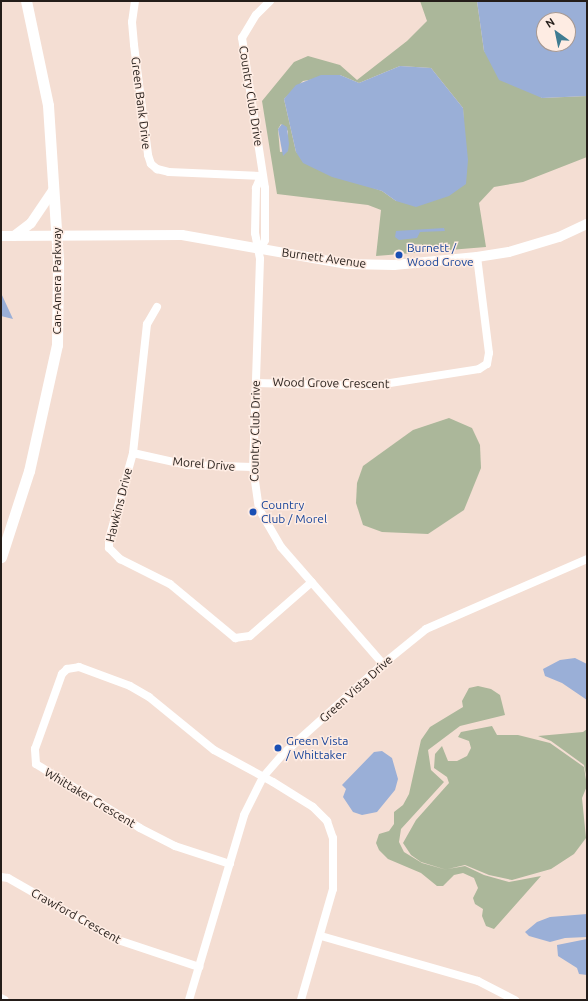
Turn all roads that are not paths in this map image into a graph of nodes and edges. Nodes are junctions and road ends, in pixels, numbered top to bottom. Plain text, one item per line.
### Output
1 (26, 1) edge
2 (135, 1) edge
3 (270, 1) edge
4 (262, 176) junction
5 (54, 188) junction
6 (587, 224) edge
7 (1, 236) edge
8 (14, 236) junction
9 (57, 236) junction
10 (260, 250) junction
11 (477, 257) junction
12 (157, 307) dead end
13 (256, 383) junction
14 (133, 453) junction
15 (252, 467) junction
16 (1, 557) edge
17 (587, 559) edge
18 (312, 582) junction
19 (383, 664) junction
20 (264, 777) junction
21 (230, 864) junction
22 (1, 877) edge
23 (321, 936) junction
24 (199, 967) junction
25 (1, 998) edge
26 (4, 1000) edge
27 (189, 1000) edge
28 (301, 1000) edge
29 (515, 1000) edge

1 - 5 main road, Can-Amera Parkway
2 - 4 street, Green Bank Drive
3 - 4 street, Country Club Drive
4 - 10 street, Country Club Drive
5 - 8 street
5 - 9 main road, Can-Amera Parkway
6 - 11 street, Burnett Avenue
7 - 8 street, Burnett Avenue
8 - 9 street, Burnett Avenue
9 - 10 street, Burnett Avenue
9 - 16 main road, Can-Amera Parkway
10 - 11 street, Burnett Avenue
10 - 13 street, Country Club Drive
11 - 13 street, Wood Grove Crescent
12 - 14 street, Hawkins Drive
13 - 15 street, Country Club Drive
14 - 15 street, Morel Drive
14 - 18 street, Hawkins Drive
15 - 18 street, Country Club Drive
17 - 19 street, Green Vista Drive
18 - 19 street, Country Club Drive
19 - 20 street, Green Vista Drive
20 - 21 street, Green Vista Drive
20 - 21 street, Whittaker Crescent
20 - 23 street
21 - 24 street, Green Vista Drive
22 - 24 street, Crawford Crescent
23 - 28 street
23 - 29 street
24 - 27 street, Green Vista Drive
25 - 26 street

